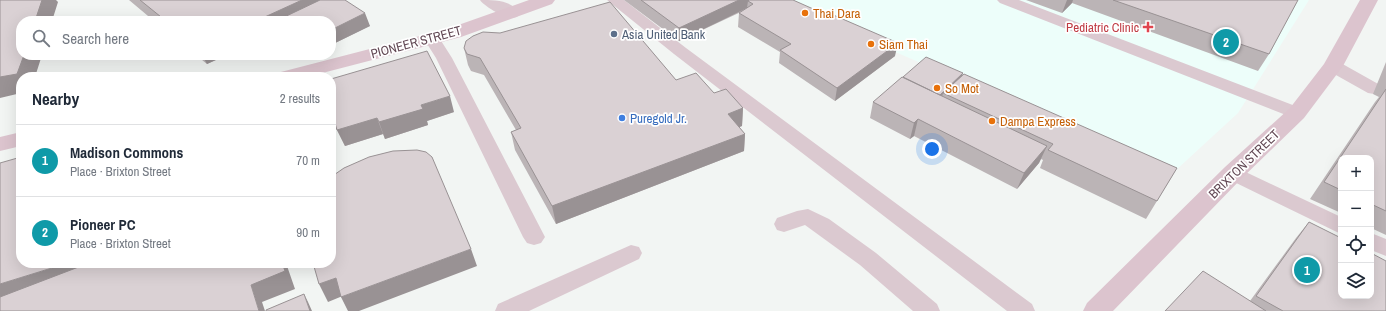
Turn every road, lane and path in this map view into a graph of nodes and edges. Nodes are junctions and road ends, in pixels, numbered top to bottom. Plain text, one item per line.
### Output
1 (489, 0) edge
2 (546, 0) edge
3 (615, 0) edge
4 (1005, 0) edge
5 (1369, 0) edge
6 (511, 13) junction
7 (432, 39) junction
8 (1333, 66) junction
9 (303, 72) edge
10 (1374, 89) dead end
11 (1297, 113) junction
12 (16, 140) edge
13 (0, 144) edge
14 (1233, 173) junction
15 (784, 224) dead end
16 (1338, 225) edge
17 (534, 238) dead end
18 (1374, 242) edge
19 (1386, 248) edge
20 (632, 253) dead end
21 (506, 311) edge
22 (929, 311) edge
23 (1024, 311) edge
24 (1096, 311) edge

1 - 6 street
2 - 6 street, PIONEER STREET
3 - 23 lane
4 - 11 lane
5 - 8 street, BRIXTON STREET
6 - 7 street, PIONEER STREET
7 - 9 street, PIONEER STREET
7 - 17 lane
8 - 10 lane
8 - 11 street, BRIXTON STREET
11 - 14 street, BRIXTON STREET
12 - 13 street
14 - 16 lane
14 - 24 street, BRIXTON STREET
15 - 22 lane
18 - 19 lane
20 - 21 lane

